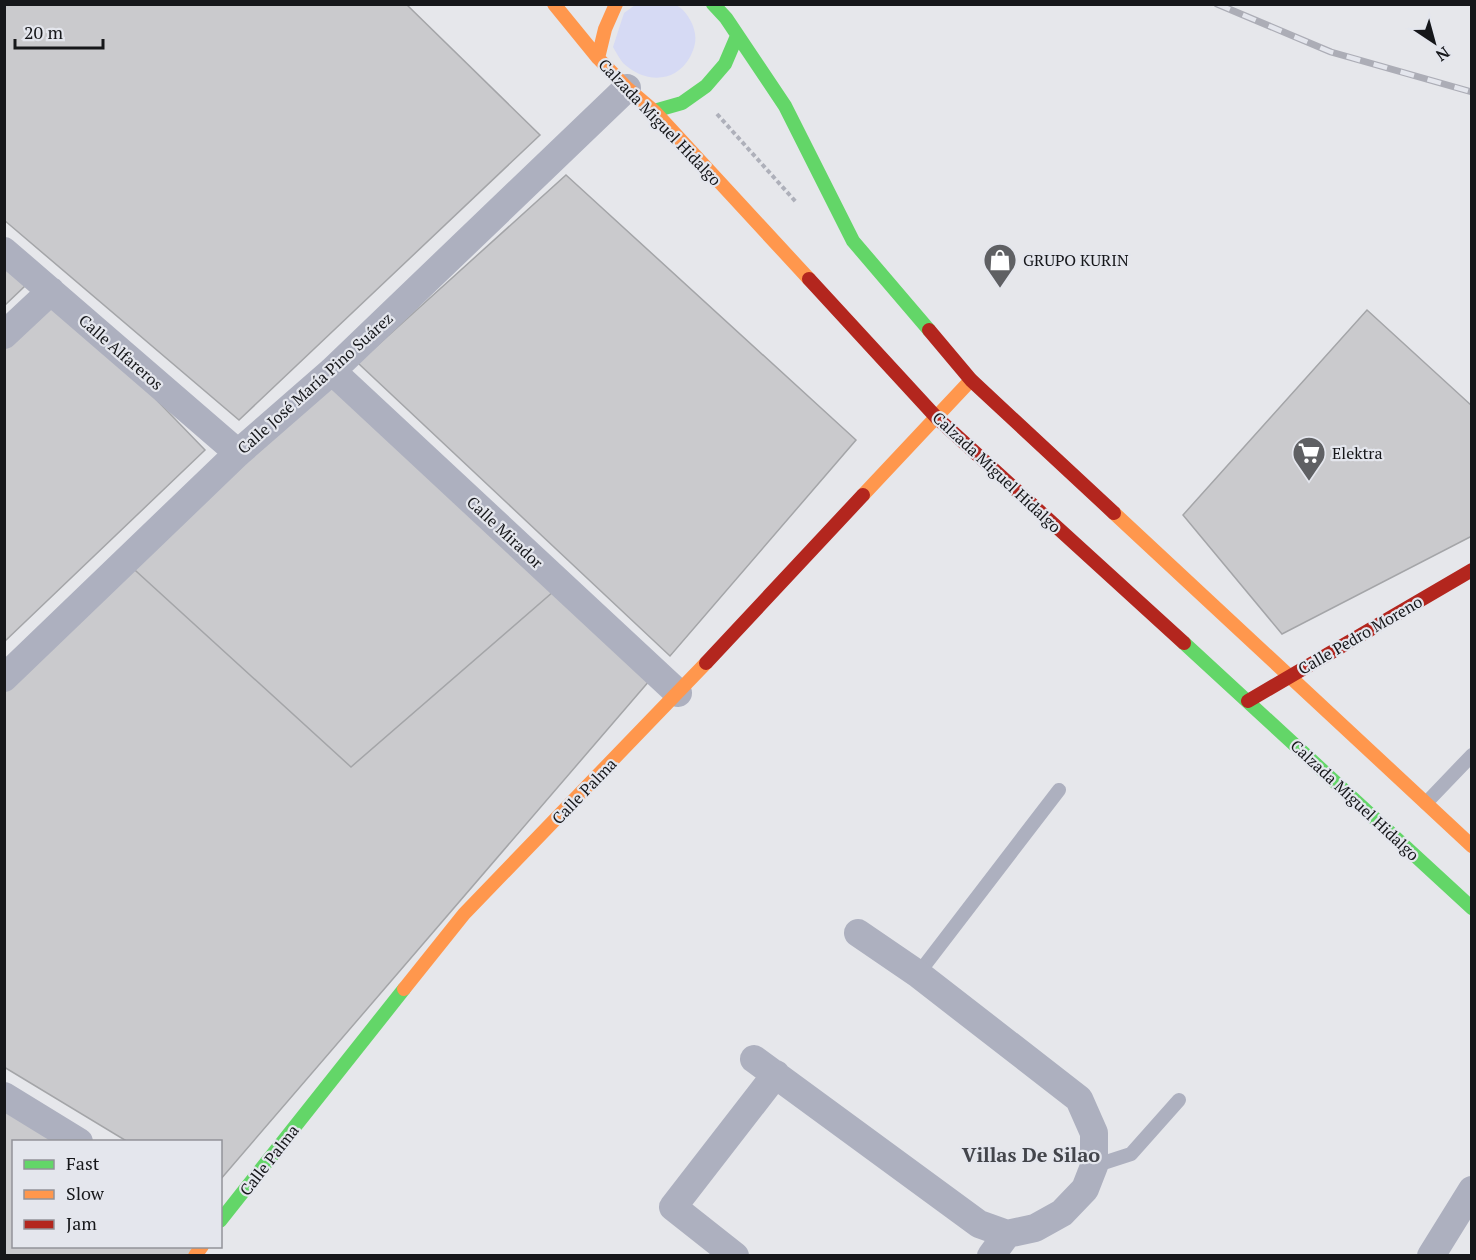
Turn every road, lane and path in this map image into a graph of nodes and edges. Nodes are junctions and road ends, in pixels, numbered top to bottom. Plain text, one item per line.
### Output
1 (554, 4) edge
2 (616, 4) edge
3 (713, 4) edge
4 (737, 36) junction
5 (598, 58) junction
6 (627, 88) junction
7 (654, 111) junction
8 (4, 251) edge
9 (51, 291) junction
10 (4, 335) edge
11 (332, 371) junction
12 (971, 380) junction
13 (936, 417) junction
14 (238, 453) junction
15 (1472, 570) edge
16 (1290, 675) junction
17 (4, 678) edge
18 (678, 693) junction
19 (1248, 701) junction
20 (1472, 755) edge
21 (1059, 790) dead end
22 (1426, 803) junction
23 (1472, 846) edge
24 (1472, 908) edge
25 (858, 933) dead end
26 (918, 974) junction
27 (4, 1096) edge
28 (1179, 1100) dead end
29 (76, 1140) edge
30 (1094, 1167) junction
31 (1472, 1190) edge
32 (222, 1218) edge
33 (999, 1245) edge
34 (735, 1256) edge
35 (1431, 1256) edge

1 - 5 main road, Calzada Miguel Hidalgo
2 - 5 main road
3 - 4 main road
4 - 7 main road
4 - 12 main road
5 - 6 main road, Calzada Miguel Hidalgo
6 - 7 main road, Calzada Miguel Hidalgo
6 - 11 street, Calle José María Pino Suárez
7 - 13 main road, Calzada Miguel Hidalgo
8 - 9 street, Calle Alfareros
9 - 10 street
9 - 14 street, Calle Alfareros
11 - 14 street, Calle José María Pino Suárez
11 - 18 street, Calle Mirador
12 - 13 main road, Calle Palma
12 - 16 main road
13 - 18 main road, Calle Palma
13 - 19 main road, Calzada Miguel Hidalgo
14 - 17 street, Calle José María Pino Suárez
15 - 16 main road, Calle Pedro Moreno
16 - 19 main road, Calle Pedro Moreno
16 - 22 main road
18 - 32 main road, Calle Palma
19 - 24 main road, Calzada Miguel Hidalgo
20 - 22 lane
21 - 26 lane
22 - 23 main road
25 - 26 street
26 - 30 street
27 - 29 street
28 - 30 lane
30 - 33 street
31 - 35 street
33 - 34 street

